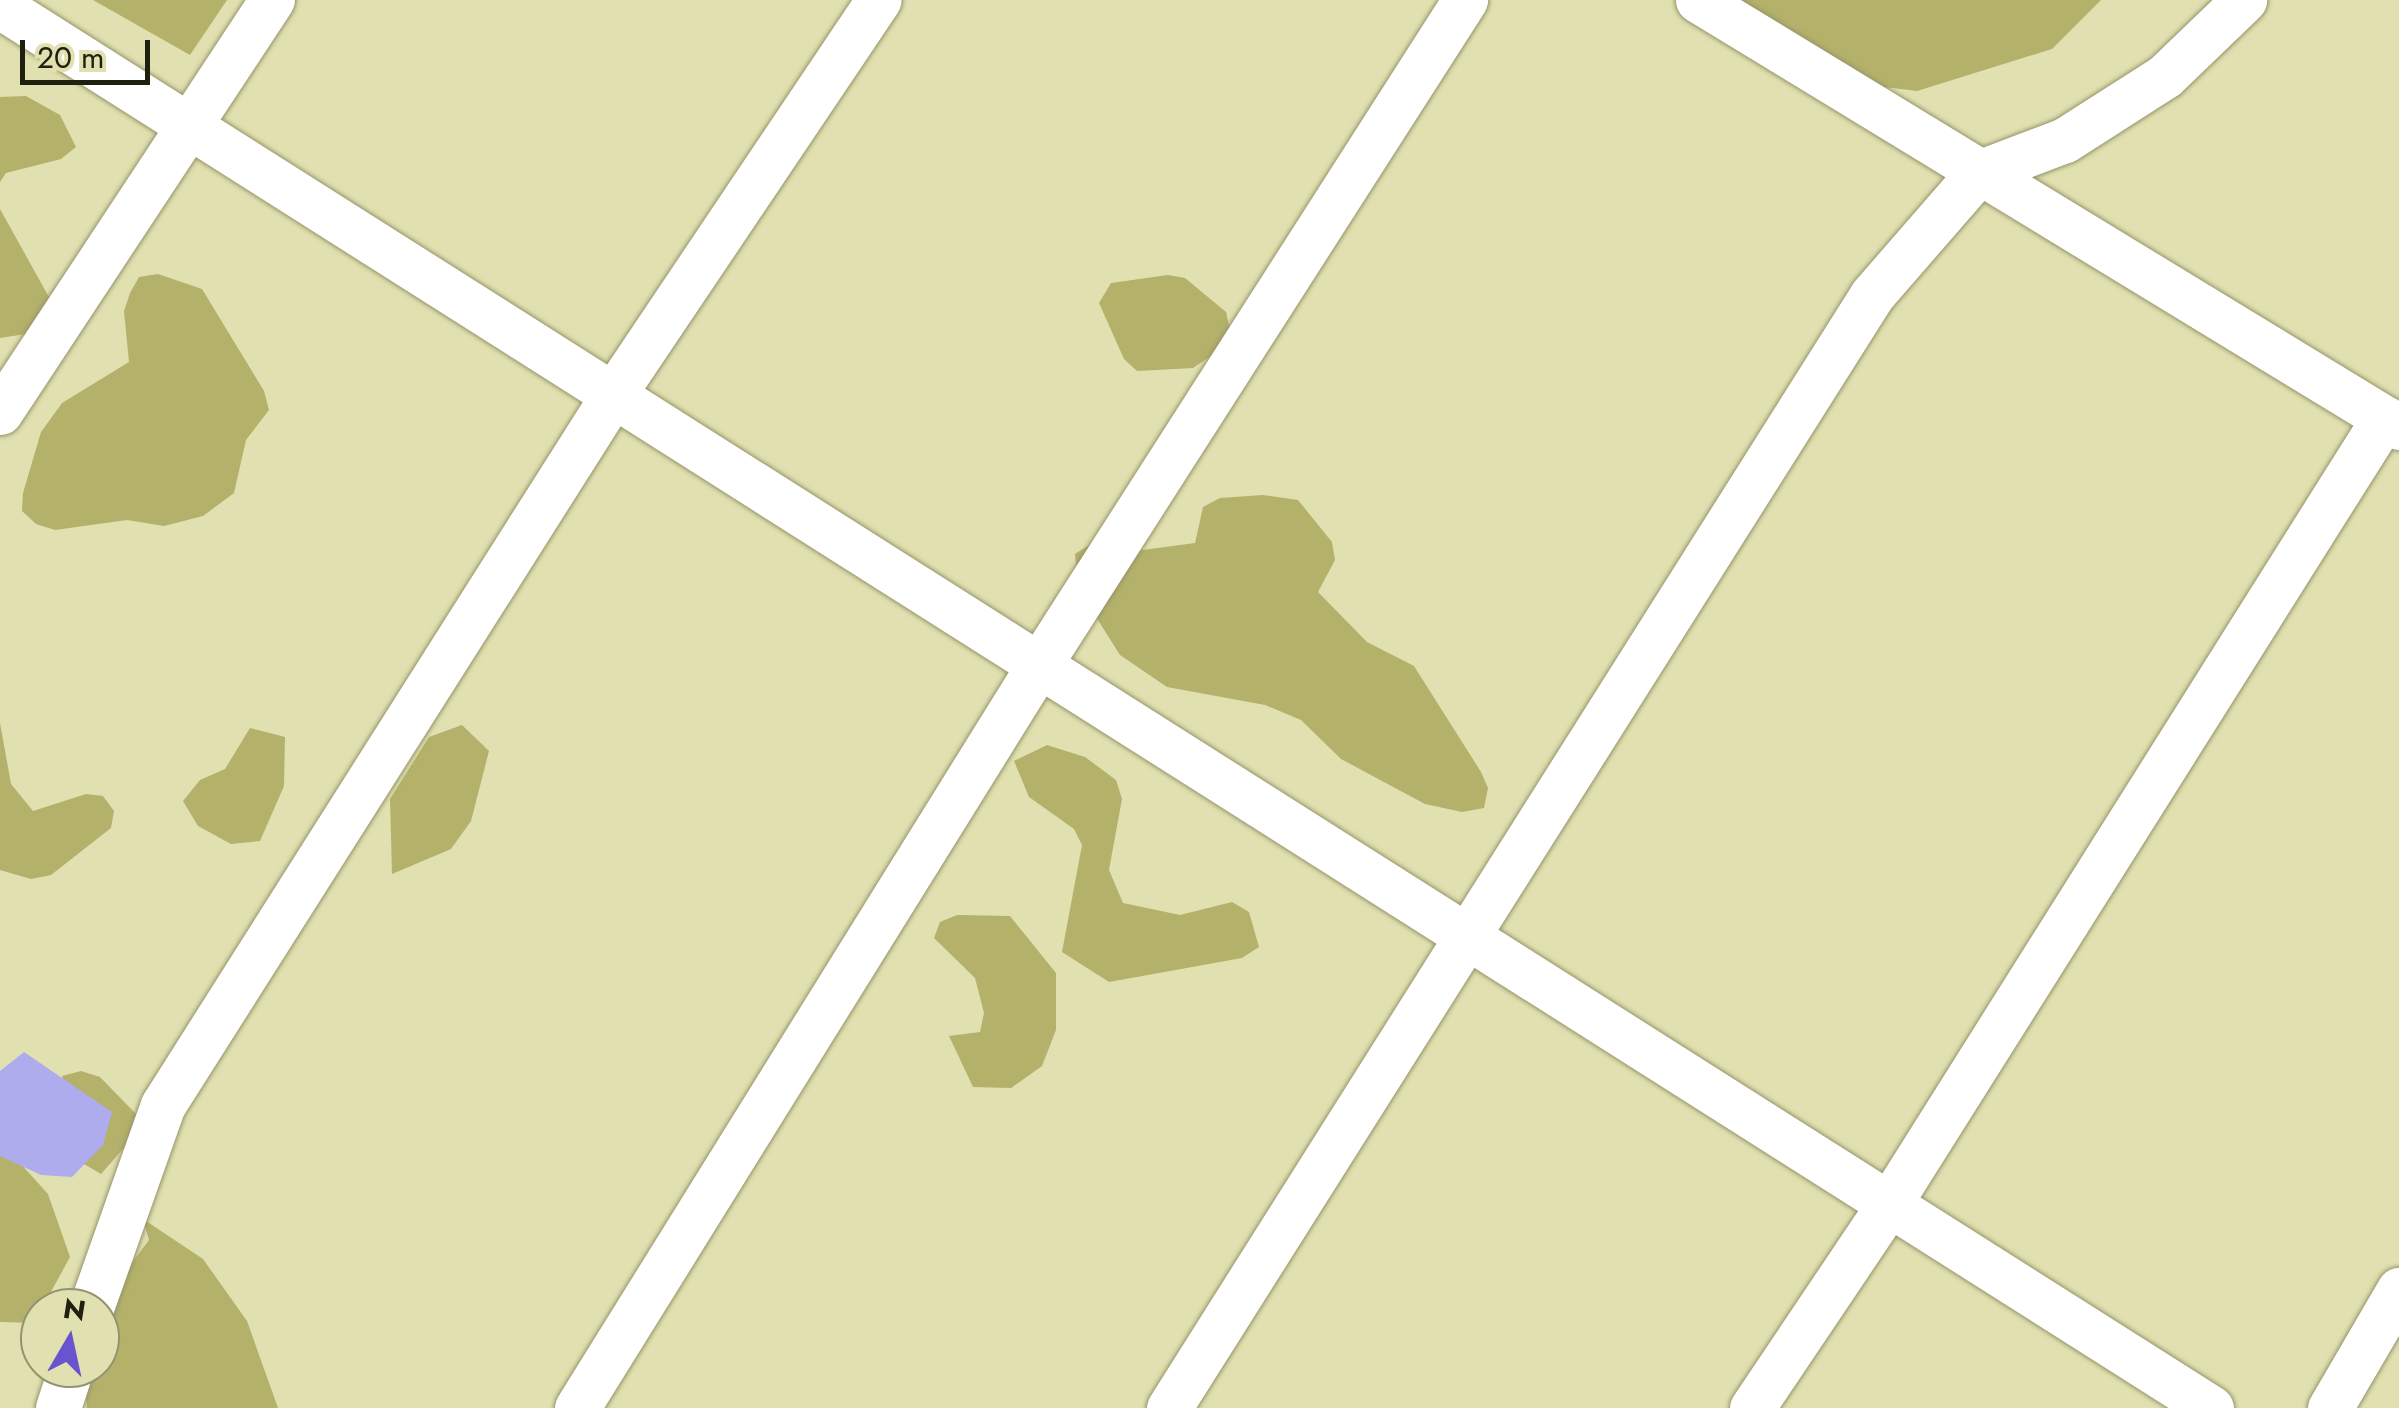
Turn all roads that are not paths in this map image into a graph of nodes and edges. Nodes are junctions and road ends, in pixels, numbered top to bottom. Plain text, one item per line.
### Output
1 (272, 0) edge
2 (878, 0) edge
3 (1465, 0) edge
4 (1698, 0) edge
5 (2244, 0) edge
6 (0, 6) edge
7 (189, 126) junction
8 (1978, 173) junction
9 (612, 395) junction
10 (0, 412) edge
11 (2391, 423) edge
12 (1039, 665) junction
13 (1470, 939) junction
14 (1889, 1204) junction
15 (99, 1288) edge
16 (2399, 1290) edge
17 (577, 1408) edge
18 (1169, 1408) edge
19 (1752, 1408) edge
20 (2211, 1408) edge
21 (2330, 1408) edge

1 - 7 street
2 - 9 street
3 - 12 street
4 - 8 street
5 - 8 street
6 - 7 street
7 - 9 street
7 - 10 street
8 - 11 street
8 - 13 street
9 - 12 street
9 - 15 street
11 - 14 street
12 - 13 street
12 - 17 street
13 - 14 street
13 - 18 street
14 - 19 street
14 - 20 street
16 - 21 street

